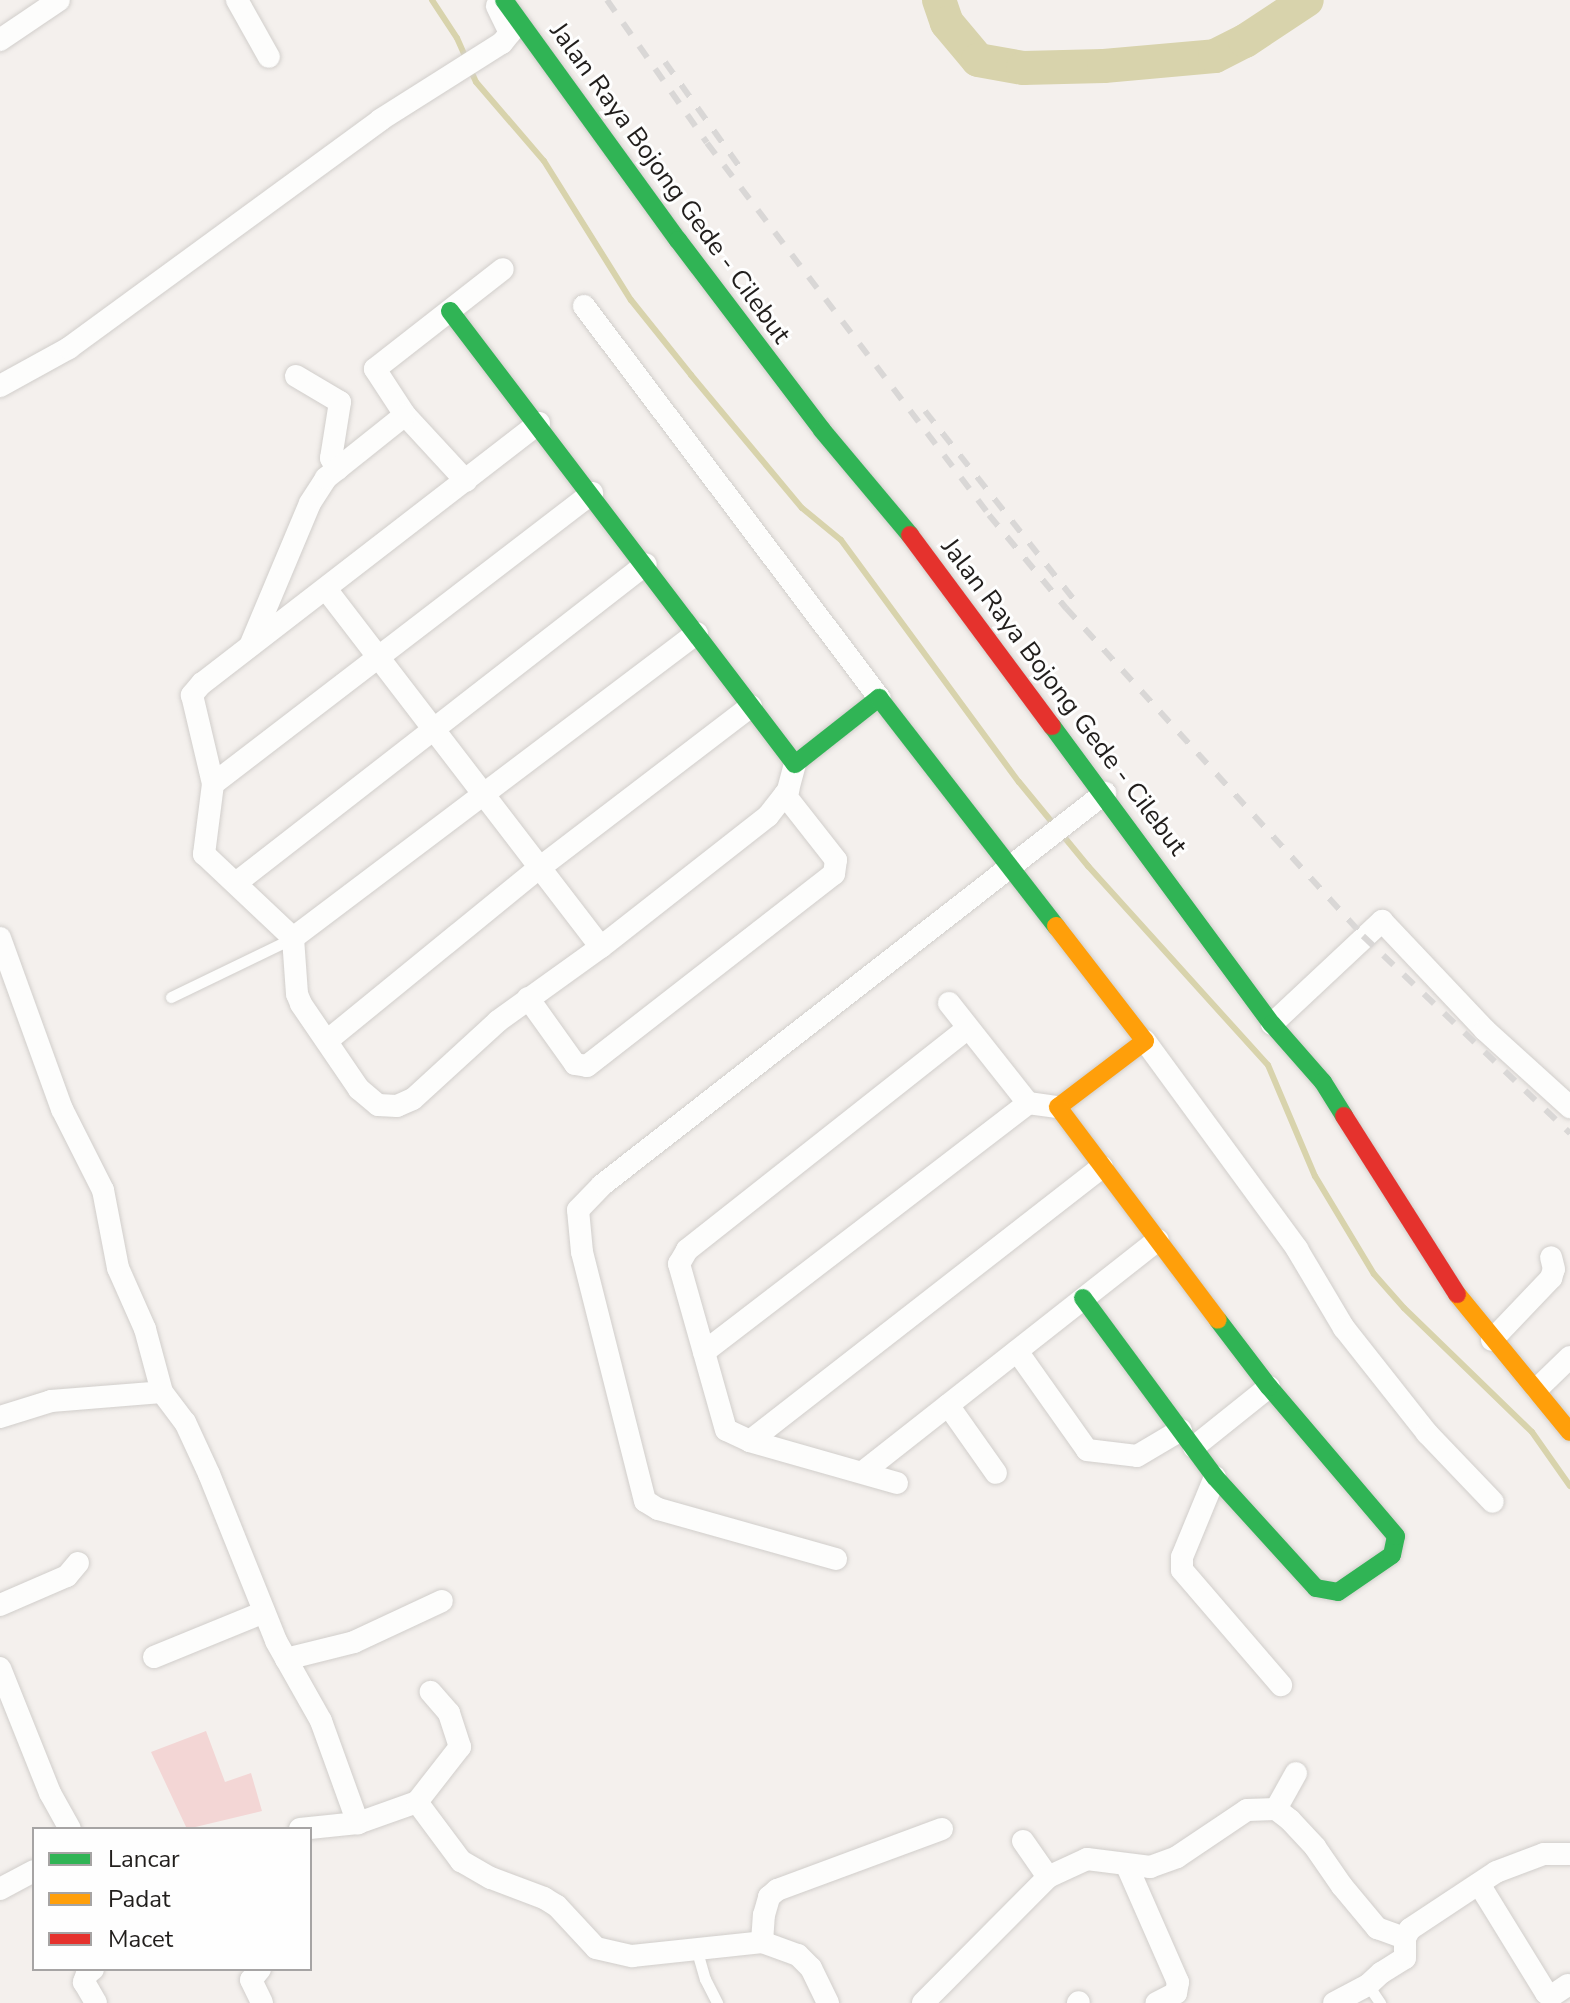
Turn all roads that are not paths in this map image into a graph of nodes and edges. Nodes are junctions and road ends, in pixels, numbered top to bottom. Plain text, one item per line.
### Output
1 (59, 0) edge
2 (237, 0) edge
3 (493, 0) edge
4 (504, 0) edge
5 (0, 40) edge
6 (504, 40) junction
7 (269, 57) dead end
8 (551, 67) junction
9 (503, 269) dead end
10 (584, 306) dead end
11 (450, 311) junction
12 (296, 376) dead end
13 (0, 386) edge
14 (405, 415) junction
15 (539, 423) junction
16 (337, 469) junction
17 (466, 481) junction
18 (592, 493) junction
19 (646, 564) junction
20 (326, 589) junction
21 (697, 633) junction
22 (250, 646) junction
23 (379, 659) junction
24 (879, 698) junction
25 (751, 706) junction
26 (434, 730) junction
27 (795, 764) junction
28 (213, 784) junction
29 (1105, 793) junction
30 (785, 795) junction
31 (483, 798) junction
32 (1022, 860) junction
33 (538, 869) junction
34 (236, 883) junction
35 (0, 938) edge
36 (293, 938) junction
37 (601, 947) junction
38 (171, 997) dead end
39 (528, 998) junction
40 (949, 1003) dead end
41 (1272, 1024) junction
42 (968, 1028) junction
43 (328, 1040) junction
44 (1145, 1041) junction
45 (1028, 1103) junction
46 (1058, 1107) junction
47 (1570, 1107) edge
48 (1102, 1167) junction
49 (1158, 1240) junction
50 (1551, 1257) dead end
51 (1083, 1298) junction
52 (1492, 1340) junction
53 (1017, 1351) junction
54 (704, 1352) junction
55 (1570, 1357) edge
56 (1269, 1387) junction
57 (1537, 1389) junction
58 (162, 1392) junction
59 (948, 1405) junction
60 (0, 1417) edge
61 (1570, 1432) edge
62 (1187, 1439) junction
63 (750, 1441) junction
64 (863, 1472) junction
65 (996, 1473) dead end
66 (1215, 1477) junction
67 (897, 1483) dead end
68 (1493, 1502) dead end
69 (836, 1559) dead end
70 (78, 1563) dead end
71 (442, 1601) dead end
72 (0, 1605) edge
73 (264, 1612) junction
74 (154, 1657) dead end
75 (286, 1659) junction
76 (2, 1674) edge
77 (1281, 1685) dead end
78 (431, 1692) dead end
79 (1296, 1773) dead end
80 (417, 1802) junction
81 (1276, 1809) junction
82 (358, 1823) junction
83 (69, 1827) edge
84 (312, 1828) edge
85 (942, 1829) dead end
86 (1023, 1841) dead end
87 (1570, 1854) edge
88 (1127, 1866) junction
89 (32, 1872) edge
90 (1048, 1877) junction
91 (1479, 1884) junction
92 (0, 1889) edge
93 (1405, 1938) junction
94 (762, 1942) junction
95 (696, 1947) junction
96 (91, 1971) edge
97 (258, 1971) edge
98 (1568, 1985) dead end
99 (1374, 1994) edge
100 (96, 2003) edge
101 (262, 2003) edge
102 (717, 2003) edge
103 (828, 2003) edge
104 (923, 2003) edge
105 (1156, 2003) edge
106 (1334, 2003) edge

1 - 5 street
2 - 7 street
3 - 6 street
4 - 8 street, Jalan Raya Bojong Gede - Cilebut
6 - 8 street
6 - 13 street
8 - 29 street, Jalan Raya Bojong Gede - Cilebut
9 - 11 street
10 - 24 street
11 - 14 street
11 - 15 street
12 - 16 street
14 - 16 street
14 - 17 street
15 - 17 street
15 - 18 street
16 - 22 street
17 - 20 street
18 - 19 street
18 - 23 street
19 - 21 street
19 - 26 street
20 - 22 street
20 - 23 street
21 - 25 street
21 - 31 street
22 - 28 street
23 - 26 street
23 - 28 street
24 - 27 street
24 - 32 street
25 - 27 street
25 - 33 street
26 - 31 street
26 - 34 street
27 - 30 street
28 - 34 street
29 - 32 street
29 - 41 street, Jalan Raya Bojong Gede - Cilebut
30 - 37 street
30 - 39 street
31 - 33 street
31 - 36 street
32 - 44 street
32 - 69 street
33 - 37 street
33 - 43 street
34 - 36 street
35 - 58 street
36 - 38 lane
36 - 43 street
37 - 39 street
39 - 43 street
40 - 42 street
41 - 47 street
41 - 52 street, Jalan Raya Bojong Gede - Cilebut
42 - 45 street
42 - 54 street
44 - 46 street
44 - 68 street
45 - 46 street
45 - 54 street
46 - 48 street
48 - 49 street
48 - 63 street
49 - 51 street
49 - 56 street
50 - 52 street
51 - 53 street
51 - 62 street
52 - 57 street, Jalan Raya Bojong Gede - Cilebut
53 - 59 street
53 - 62 street
54 - 63 street
55 - 57 street
56 - 62 street
56 - 66 street
57 - 61 street, Jalan Raya Bojong Gede - Cilebut
58 - 60 street
58 - 73 street
59 - 64 street
59 - 65 street
62 - 66 street
63 - 64 street
64 - 67 street
66 - 77 street
70 - 72 street
71 - 75 street
73 - 74 street
73 - 75 street
75 - 82 street
76 - 83 street
78 - 80 street
79 - 81 street
80 - 82 street
80 - 95 street
81 - 88 street
81 - 93 street
82 - 84 street
85 - 94 street
86 - 90 street
87 - 91 street
88 - 90 street
88 - 105 street
89 - 92 street
90 - 104 street
91 - 93 street
91 - 98 street
93 - 99 street
94 - 95 street
94 - 103 street
95 - 102 lane
96 - 100 street
97 - 101 street
99 - 106 street

